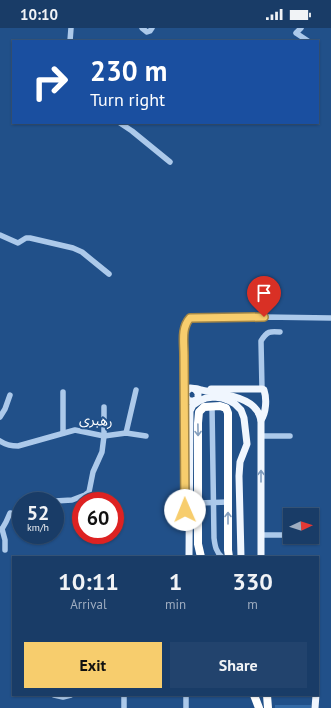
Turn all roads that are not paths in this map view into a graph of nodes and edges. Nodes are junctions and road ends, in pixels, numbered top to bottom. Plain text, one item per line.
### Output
1 (71, 28) edge
2 (142, 28) edge
3 (152, 28) edge
4 (301, 28) edge
5 (70, 40) edge
6 (306, 40) edge
7 (122, 124) edge
8 (170, 162) dead end
9 (0, 235) edge
10 (110, 274) dead end
11 (331, 318) edge
12 (280, 332) dead end
13 (195, 389) junction
14 (262, 389) junction
15 (136, 390) dead end
16 (63, 392) dead end
17 (185, 394) junction
18 (10, 395) dead end
19 (212, 406) junction
20 (104, 407) dead end
21 (0, 417) edge
22 (261, 420) junction
23 (63, 433) junction
24 (126, 433) junction
25 (104, 436) junction
26 (146, 436) dead end
27 (261, 436) junction
28 (290, 436) dead end
29 (0, 441) edge
30 (246, 444) junction
31 (261, 444) junction
32 (64, 500) edge
33 (228, 502) junction
34 (199, 503) junction
35 (214, 503) junction
36 (12, 514) edge
37 (1, 529) edge
38 (283, 535) edge
39 (261, 536) junction
40 (5, 550) dead end
41 (185, 556) edge
42 (189, 556) edge
43 (201, 556) edge
44 (218, 556) edge
45 (229, 556) edge
46 (241, 556) edge
47 (261, 556) edge
48 (124, 696) edge
49 (186, 696) edge
50 (254, 696) edge
51 (267, 696) edge
52 (316, 696) edge
53 (124, 708) edge
54 (186, 708) edge
55 (259, 708) edge
56 (268, 708) edge
57 (316, 708) edge

1 - 5 street
2 - 3 street
4 - 6 street
7 - 8 street
9 - 10 street
11 - 17 street
12 - 14 street
13 - 14 main road
13 - 17 main road
13 - 17 main road
13 - 22 main road
14 - 22 main road
15 - 24 street
16 - 23 street
17 - 41 main road
18 - 21 street
19 - 33 highway
19 -> 34 highway
19 - 35 street
20 - 25 street
22 - 27 main road
23 - 25 street, رهبری
23 - 29 street, رهبری
24 - 25 street, رهبری
24 - 26 street, رهبری
25 - 32 street
27 - 28 street
27 - 31 main road
30 - 31 main road
30 - 42 main road
30 - 46 main road
39 -> 31 main road
33 - 35 street
45 -> 33 highway
34 - 35 street
34 - 43 highway
35 - 44 street
36 - 37 street
37 - 40 street
38 - 39 street
39 - 47 main road
48 - 53 street
49 - 54 street
50 - 55 highway
51 - 56 highway
52 - 57 main road

